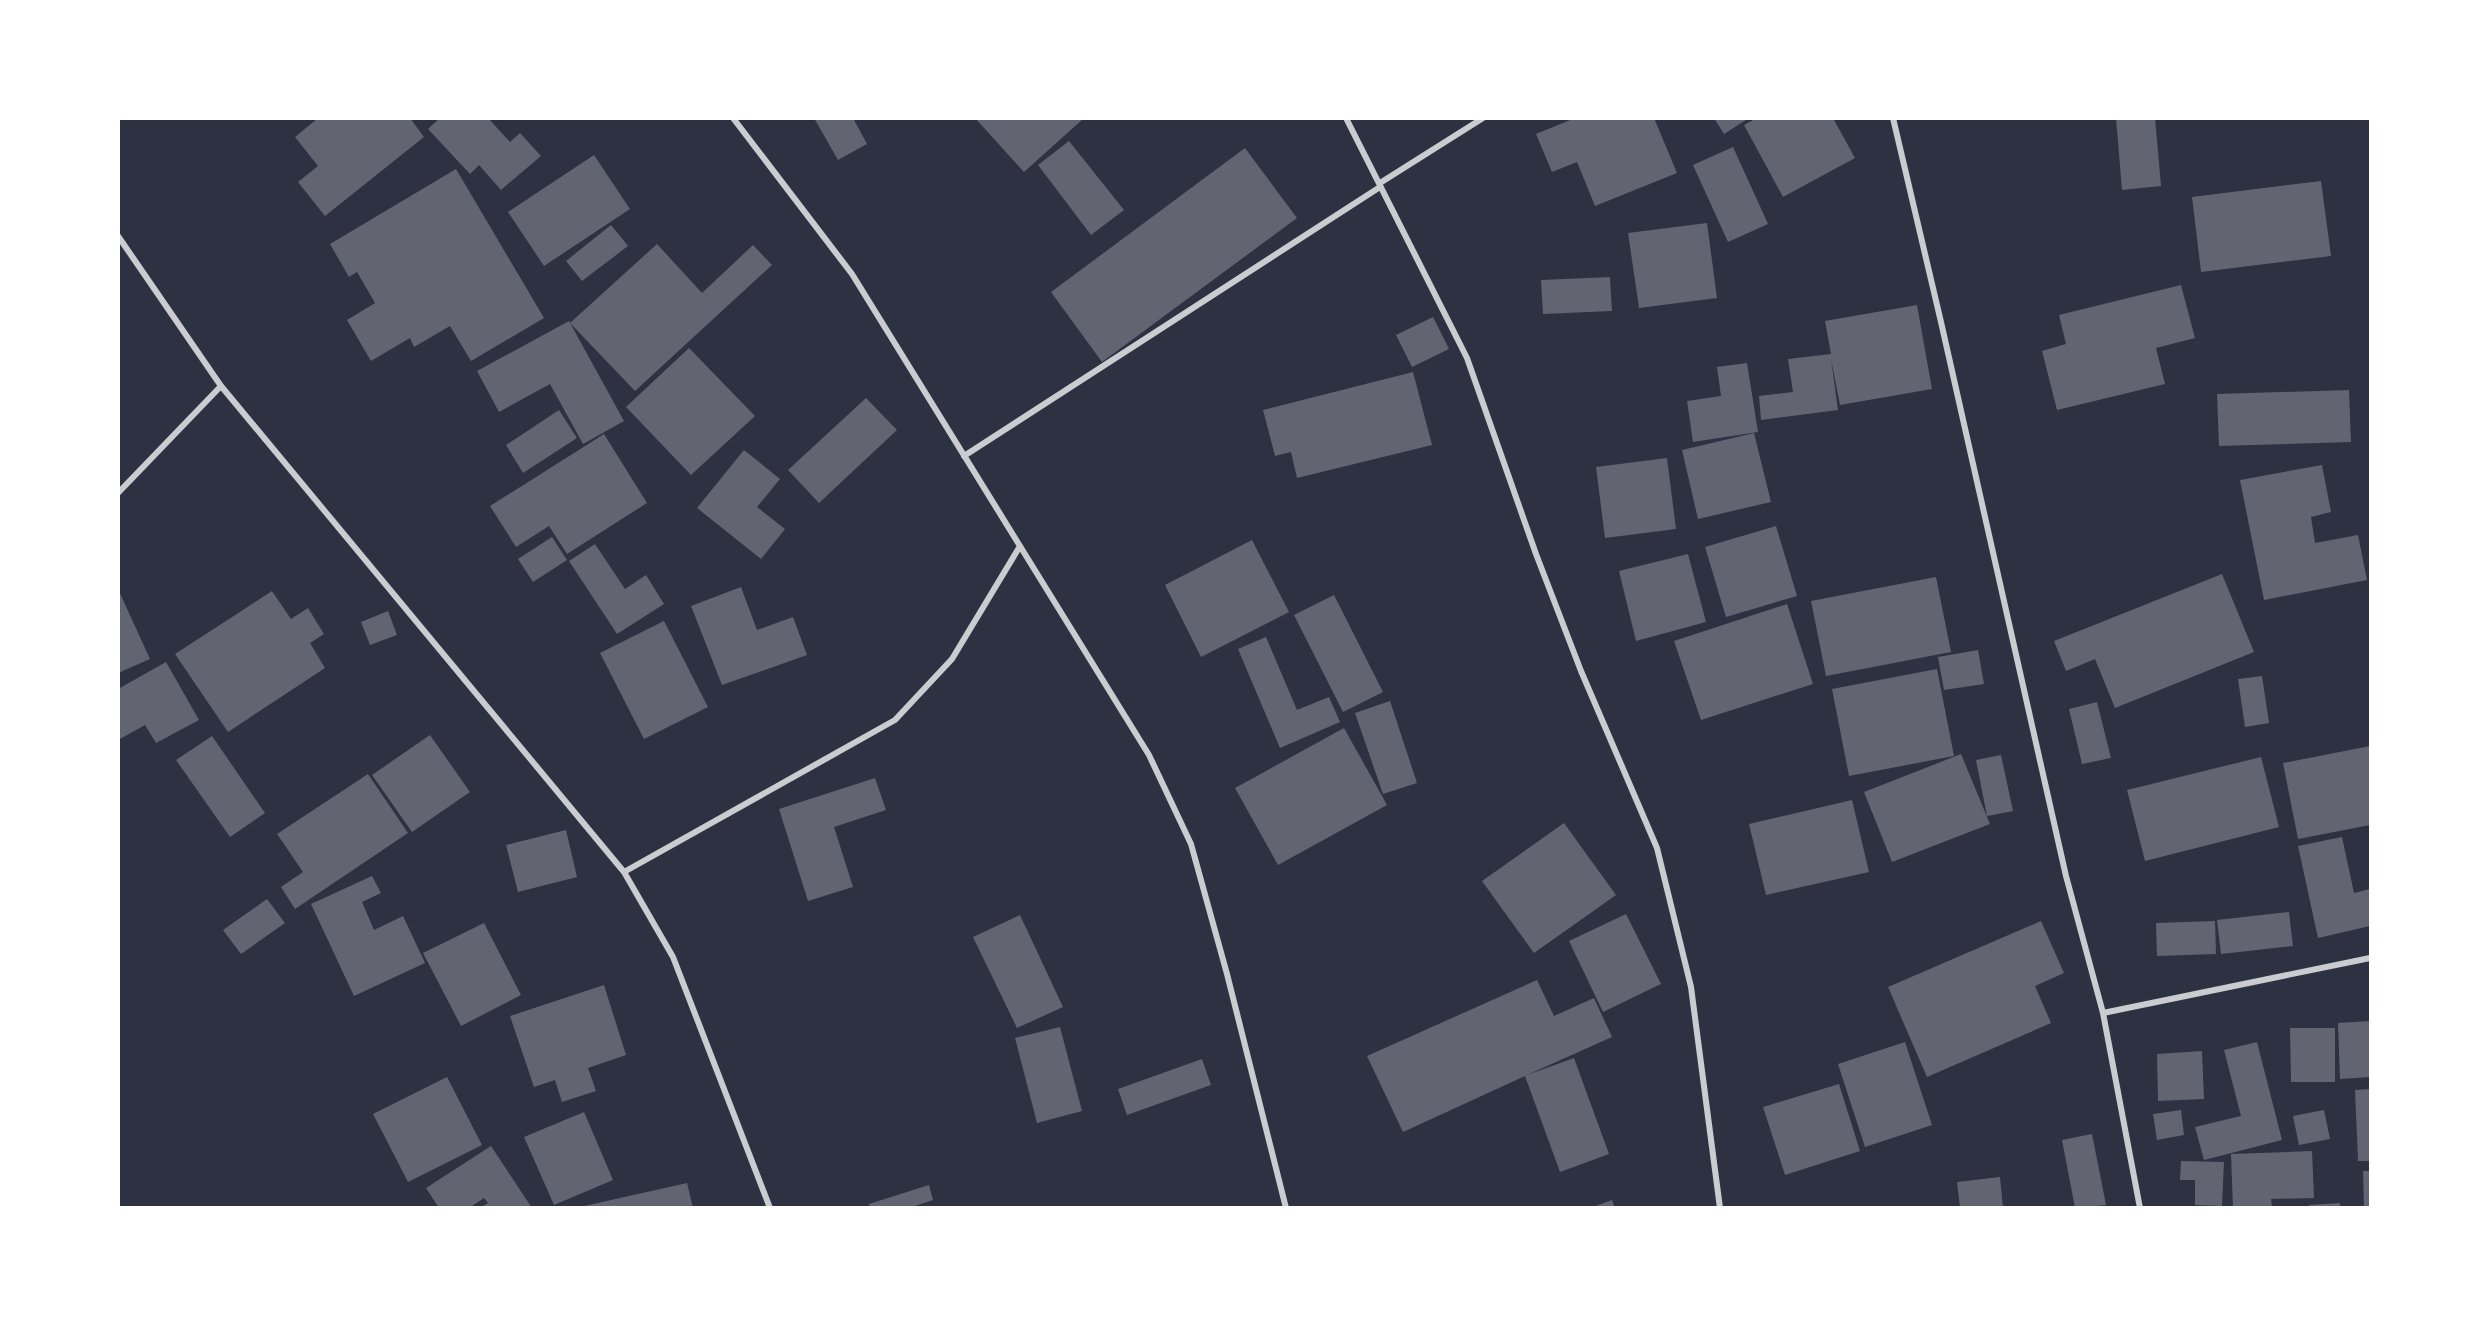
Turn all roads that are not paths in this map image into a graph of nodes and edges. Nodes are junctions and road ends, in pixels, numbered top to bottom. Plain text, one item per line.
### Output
1 (733, 118) edge
2 (1346, 118) edge
3 (1484, 118) edge
4 (1893, 118) edge
5 (1380, 183) junction
6 (118, 237) edge
7 (221, 386) junction
8 (964, 456) junction
9 (118, 493) edge
10 (1020, 546) junction
11 (624, 872) junction
12 (2370, 958) edge
13 (2103, 1013) junction
14 (770, 1208) edge
15 (1286, 1208) edge
16 (1720, 1208) edge
17 (2140, 1208) edge

1 - 8 street
2 - 5 street
3 - 5 street
4 - 13 street
5 - 8 street
5 - 16 street
6 - 7 street
7 - 9 street
7 - 11 street
8 - 10 street
10 - 11 street
10 - 15 street
11 - 14 street
12 - 13 street
13 - 17 street

